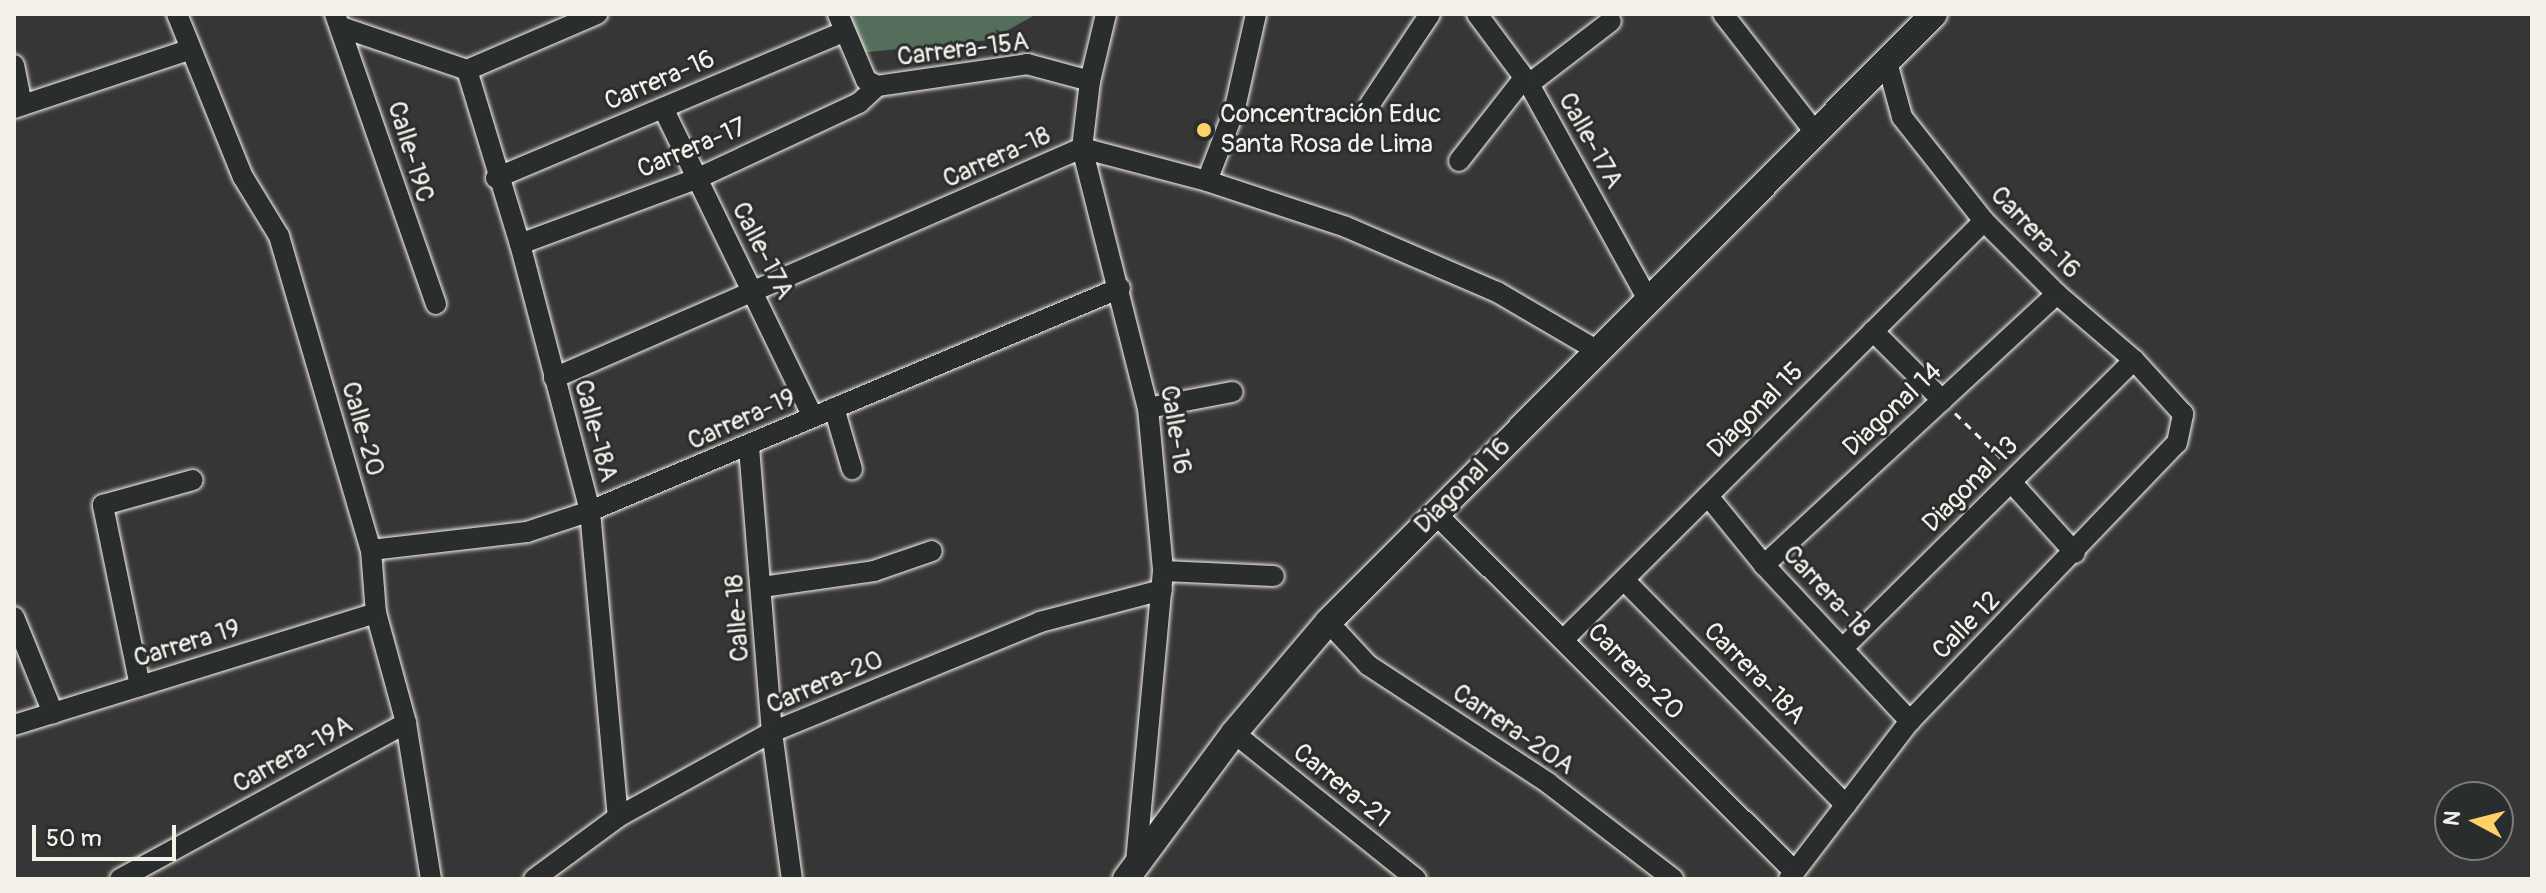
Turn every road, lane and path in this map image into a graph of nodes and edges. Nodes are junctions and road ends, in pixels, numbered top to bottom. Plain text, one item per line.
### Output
1 (177, 14) edge
2 (597, 14) edge
3 (1106, 14) edge
4 (1256, 14) edge
5 (1430, 14) edge
6 (1477, 14) edge
7 (1723, 14) edge
8 (1934, 14) edge
9 (338, 21) edge
10 (1611, 21) dead end
11 (840, 23) edge
12 (188, 50) junction
13 (1887, 62) junction
14 (14, 65) edge
15 (467, 70) junction
16 (1090, 81) junction
17 (1526, 81) junction
18 (877, 86) junction
19 (1370, 104) dead end
20 (18, 106) edge
21 (663, 108) junction
22 (1815, 132) junction
23 (1082, 148) junction
24 (1459, 161) dead end
25 (496, 178) junction
26 (696, 179) junction
27 (1207, 181) junction
28 (1984, 221) junction
29 (520, 244) junction
30 (1120, 288) junction
31 (755, 293) junction
32 (2057, 294) junction
33 (1648, 300) junction
34 (436, 304) dead end
35 (1873, 331) junction
36 (1598, 351) junction
37 (2134, 360) junction
38 (554, 378) junction
39 (1232, 392) dead end
40 (1942, 400) junction
41 (834, 408) junction
42 (1148, 408) junction
43 (2183, 414) joint
44 (813, 417) junction
45 (749, 447) junction
46 (852, 469) dead end
47 (2015, 479) junction
48 (193, 480) dead end
49 (1708, 496) junction
50 (590, 511) junction
51 (1436, 514) junction
52 (371, 550) junction
53 (932, 551) dead end
54 (2075, 553) junction
55 (1764, 565) junction
56 (1274, 576) dead end
57 (1162, 580) junction
58 (1624, 580) junction
59 (762, 587) junction
60 (376, 613) junction
61 (14, 617) edge
62 (1328, 622) junction
63 (1565, 638) junction
64 (1844, 647) junction
65 (140, 686) junction
66 (53, 713) junction
67 (1910, 721) junction
68 (406, 723) junction
69 (14, 725) edge
70 (772, 732) junction
71 (1234, 733) junction
72 (1846, 805) junction
73 (618, 817) junction
74 (1131, 870) edge
75 (1791, 875) edge
76 (120, 879) edge
77 (431, 879) edge
78 (534, 879) edge
79 (792, 879) edge
80 (1416, 879) edge
81 (1673, 879) edge

1 - 12 street, Calle-20
2 - 15 street
3 - 16 street, Calle-16
4 - 27 street
5 - 19 street
6 - 17 street, Calle-17A
7 - 22 street
8 - 13 street, Diagonal 16
9 - 15 street
9 - 34 street, Calle-19C
10 - 17 street
11 - 18 street, Carrera-15A
11 - 21 street, Carrera-16
12 - 20 street
12 - 52 street, Calle-20
13 - 22 street, Diagonal 16
13 - 28 street, Carrera-16
14 - 20 street
15 - 25 street, Calle-18A
16 - 18 street, Carrera-15A
16 - 23 street, Calle-16
17 - 24 street
17 - 33 street, Calle-17A
18 - 26 street, Carrera-17
21 - 25 street, Carrera-16
21 - 26 street, Calle-17A
22 - 33 street, Diagonal 16
23 - 27 street, Carrera-18
23 - 30 street, Calle-16
23 - 31 street, Carrera-18
25 - 29 street, Calle-18A
26 - 29 street, Carrera-17
26 - 31 street, Calle-17A
27 - 36 street, Carrera-18
28 - 32 street, Carrera-16
28 - 35 street, Diagonal 15
29 - 38 street, Calle-18A
30 - 41 street, Carrera-19
30 - 42 street, Calle-16
31 - 38 street, Carrera-18
31 - 44 street, Calle-17A
32 - 37 street, Carrera-16
32 - 40 street, Diagonal 14
33 - 36 street, Diagonal 16
35 - 40 street
35 - 49 street, Diagonal 15
36 - 51 street, Diagonal 16
37 - 43 street, Carrera-16
37 - 47 street, Diagonal 13
38 - 50 street, Calle-18A
39 - 42 street
40 - 47 path
40 - 55 street, Diagonal 14
41 - 44 street, Carrera-19
41 - 46 street
42 - 57 street, Calle-16
43 - 54 street, Calle 12
44 - 45 street, Carrera-19
45 - 50 street, Carrera-19
45 - 59 street, Calle-18
47 - 54 street
47 - 64 street, Diagonal 13
48 - 65 street
49 - 55 street, Carrera-18
49 - 58 street, Diagonal 15
50 - 52 street, Carrera-19
50 - 73 street, Calle-18A
51 - 62 street, Diagonal 16
51 - 63 street, Carrera-20
52 - 60 street, Calle-20
53 - 59 street
54 - 67 street, Calle 12
55 - 64 street, Carrera-18
56 - 57 street, Carrera-20
57 - 70 street, Carrera-20
57 - 74 street, Calle-16
58 - 63 street, Diagonal 15
58 - 72 street, Carrera-18A
59 - 70 street, Calle-18
60 - 65 street, Carrera 19
60 - 68 street, Calle-20
61 - 66 street
62 - 71 street, Diagonal 16
62 - 81 street, Carrera-20A
63 - 75 street, Carrera-20
64 - 67 street, Carrera-18
65 - 66 street, Carrera 19
66 - 69 street, Carrera 19
67 - 72 street, Calle 12
68 - 76 street, Carrera-19A
68 - 77 street, Calle-20
70 - 73 street, Carrera-20
70 - 79 street, Calle-18
71 - 74 street, Diagonal 16
71 - 80 street, Carrera-21
72 - 75 street, Calle 12
73 - 78 street, Carrera-20

